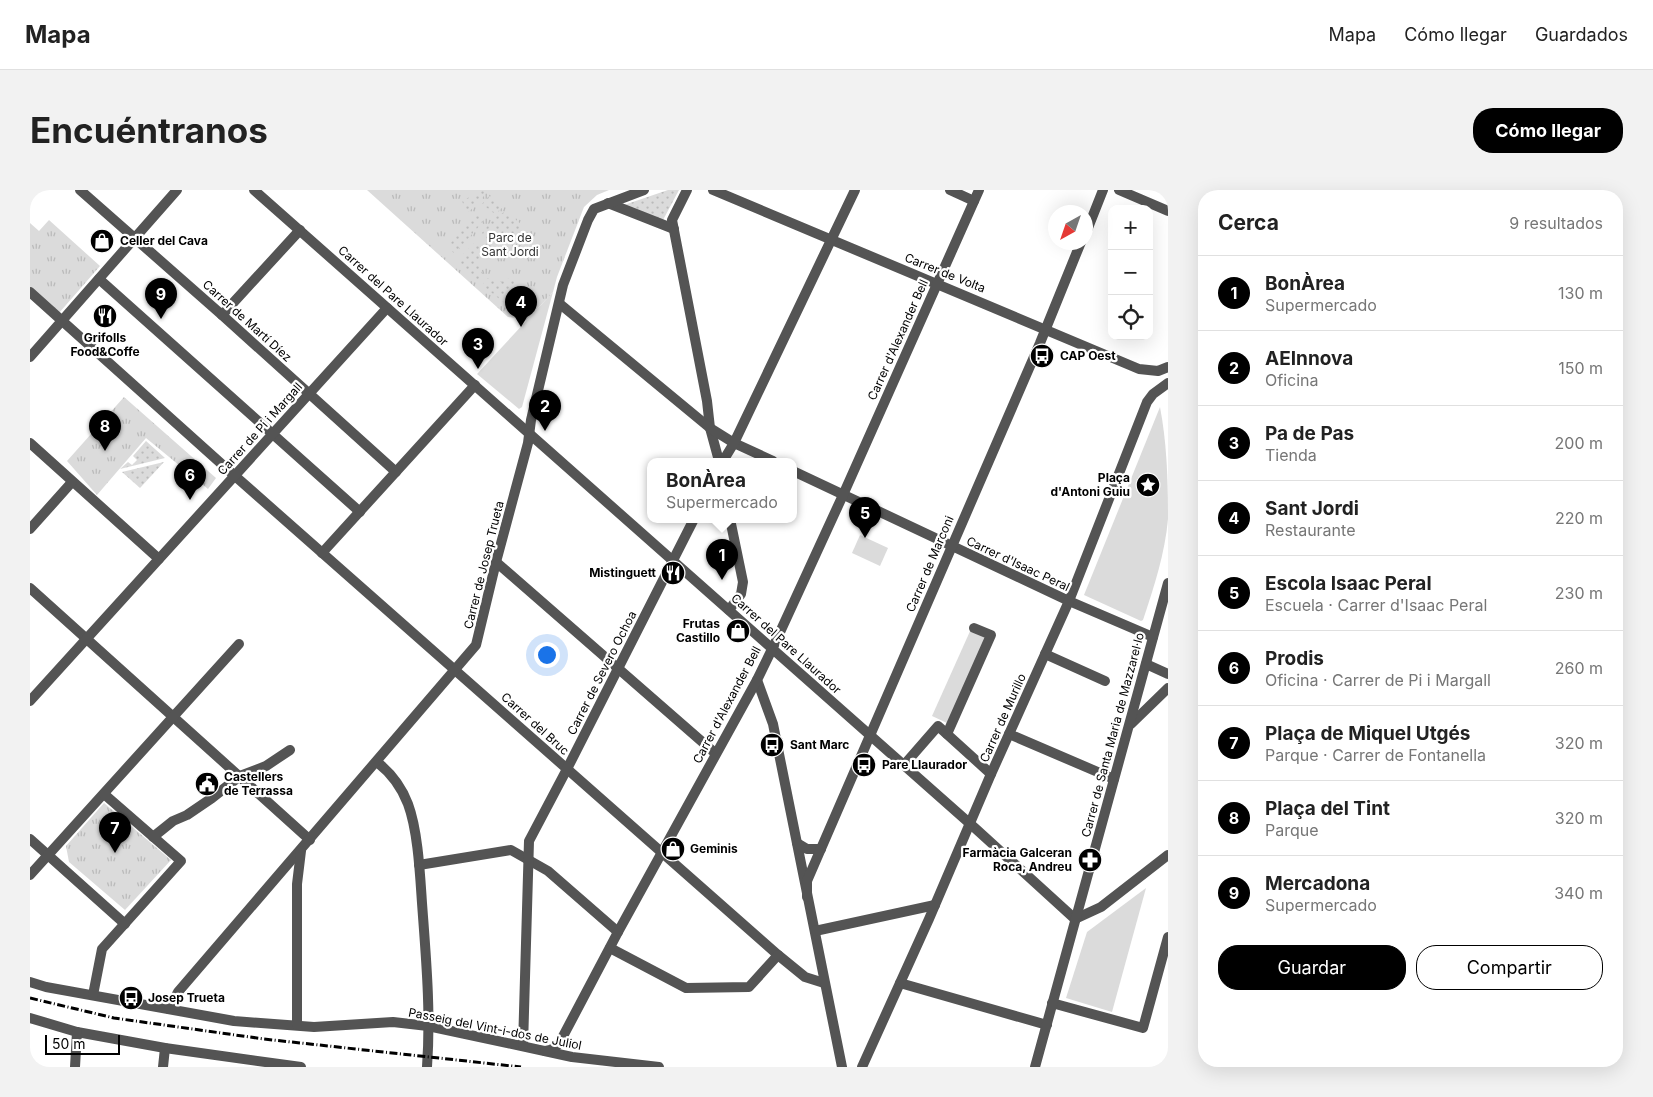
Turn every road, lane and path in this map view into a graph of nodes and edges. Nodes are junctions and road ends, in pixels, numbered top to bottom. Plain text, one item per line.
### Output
1 (80, 190) edge
2 (177, 190) edge
3 (254, 190) edge
4 (644, 190) edge
5 (687, 190) edge
6 (713, 190) edge
7 (855, 190) edge
8 (950, 190) edge
9 (979, 190) edge
10 (1103, 190) edge
11 (1119, 190) edge
12 (974, 201) junction
13 (608, 203) junction
14 (1168, 211) edge
15 (1093, 215) edge
16 (674, 229) junction
17 (300, 230) junction
18 (134, 239) junction
19 (830, 240) junction
20 (1078, 250) edge
21 (100, 279) junction
22 (937, 283) junction
23 (30, 292) edge
24 (560, 304) junction
25 (387, 308) junction
26 (222, 315) junction
27 (63, 321) junction
28 (1046, 329) junction
29 (30, 357) edge
30 (1168, 367) edge
31 (1168, 383) edge
32 (475, 385) junction
33 (309, 394) junction
34 (710, 428) junction
35 (528, 433) junction
36 (273, 434) junction
37 (30, 443) edge
38 (734, 443) junction
39 (718, 458) edge
40 (725, 458) edge
41 (766, 458) edge
42 (396, 472) junction
43 (797, 473) edge
44 (235, 476) junction
45 (72, 482) junction
46 (843, 495) junction
47 (360, 512) junction
48 (692, 523) edge
49 (731, 523) edge
50 (30, 529) edge
51 (951, 546) junction
52 (322, 553) junction
53 (159, 558) junction
54 (672, 560) junction
55 (496, 562) junction
56 (1168, 583) edge
57 (30, 588) edge
58 (1069, 601) junction
59 (729, 610) junction
60 (974, 628) dead end
61 (1153, 638) junction
62 (86, 639) junction
63 (239, 644) dead end
64 (772, 648) junction
65 (1045, 654) junction
66 (1146, 664) junction
67 (618, 668) junction
68 (455, 670) junction
69 (1168, 674) edge
70 (757, 680) junction
71 (1105, 681) dead end
72 (1168, 688) edge
73 (30, 700) edge
74 (173, 717) junction
75 (1130, 724) junction
76 (869, 734) junction
77 (947, 734) junction
78 (1009, 734) junction
79 (290, 750) dead end
80 (716, 753) junction
81 (377, 762) junction
82 (904, 765) junction
83 (567, 769) junction
84 (991, 774) junction
85 (240, 776) junction
86 (1114, 779) junction
87 (104, 794) junction
88 (970, 824) junction
89 (154, 838) junction
90 (30, 839) edge
91 (310, 840) junction
92 (797, 843) junction
93 (821, 849) junction
94 (301, 851) junction
95 (661, 853) junction
96 (48, 855) junction
97 (1168, 855) edge
98 (528, 859) junction
99 (419, 865) junction
100 (30, 875) edge
101 (275, 880) junction
102 (297, 884) junction
103 (807, 896) junction
104 (935, 905) junction
105 (1075, 919) junction
106 (125, 924) junction
107 (815, 930) junction
108 (618, 932) junction
109 (1168, 937) edge
110 (610, 948) junction
111 (778, 955) junction
112 (30, 982) edge
113 (824, 983) junction
114 (900, 983) junction
115 (93, 995) junction
116 (1052, 1003) junction
117 (170, 1009) junction
118 (30, 1018) edge
119 (297, 1025) junction
120 (1047, 1025) junction
121 (428, 1026) junction
122 (77, 1032) junction
123 (523, 1046) junction
124 (165, 1048) junction
125 (545, 1051) junction
126 (230, 1062) edge
127 (284, 1065) edge
128 (75, 1067) edge
129 (163, 1067) edge
130 (301, 1067) edge
131 (427, 1067) edge
132 (659, 1067) edge
133 (842, 1067) edge
134 (862, 1067) edge
135 (1035, 1067) edge

1 - 18 street, Carrer de Martí Díez
2 - 18 street
3 - 17 street, Carrer del Pare Llaurador
4 - 13 street, Carrer de Josep Trueta
5 - 16 street
6 - 19 street, Carrer de Volta
7 - 19 street
8 - 12 street
9 - 12 street, Carrer d'Alexander Bell
10 - 15 street
11 - 14 street
12 - 22 street, Carrer d'Alexander Bell
13 - 16 street
13 - 24 street, Carrer de Josep Trueta
16 - 34 street
17 - 25 street, Carrer del Pare Llaurador
17 - 26 street
18 - 21 street
18 - 26 street, Carrer de Martí Díez
19 - 22 street, Carrer de Volta
19 - 38 street
20 - 28 street, Carrer de Marconi
21 - 27 street
21 - 36 street
22 - 28 street, Carrer de Volta
22 - 46 street, Carrer d'Alexander Bell
23 - 27 street, Carrer del Bruc
24 - 34 street
24 - 35 street, Carrer de Josep Trueta
25 - 32 street, Carrer del Pare Llaurador
25 - 33 street, Carrer de Pi i Margall
26 - 33 street, Carrer de Martí Díez
27 - 29 street
27 - 44 street, Carrer del Bruc
28 - 30 street, Carrer de Volta
28 - 51 street, Carrer de Marconi
31 - 58 street, Carrer de Murillo
32 - 35 street, Carrer del Pare Llaurador
32 - 42 street
33 - 36 street, Carrer de Pi i Margall
33 - 42 street, Carrer de Martí Díez
34 - 38 street
34 - 39 street
35 - 54 street, Carrer del Pare Llaurador
35 - 55 street, Carrer de Josep Trueta
36 - 44 street, Carrer de Pi i Margall
36 - 47 street
37 - 45 street
38 - 40 street
38 - 41 street
42 - 47 street
43 - 46 street, Carrer d'Isaac Peral
44 - 52 street, Carrer del Bruc
44 - 53 street, Carrer de Pi i Margall
45 - 50 street
45 - 53 street
46 - 51 street, Carrer d'Isaac Peral
46 - 64 street, Carrer d'Alexander Bell
47 - 52 street
48 - 54 street, Carrer de Severo Ochoa
49 - 59 street
51 - 58 street, Carrer d'Isaac Peral
51 - 76 street, Carrer de Marconi
52 - 68 street, Carrer del Bruc
53 - 62 street, Carrer de Pi i Margall
54 - 59 street, Carrer del Pare Llaurador
54 - 67 street, Carrer de Severo Ochoa
55 - 67 street
55 - 68 street, Carrer de Josep Trueta
56 - 61 street, Carrer de Santa Maria de Mazzarel·lo
57 - 62 street
58 - 61 street, Carrer d'Isaac Peral
58 - 65 street, Carrer de Murillo
59 - 64 street, Carrer del Pare Llaurador
60 - 77 street
61 - 66 street, Carrer de Santa Maria de Mazzarel·lo
62 - 73 street, Carrer de Pi i Margall
62 - 74 street
63 - 74 street
64 - 70 street, Carrer d'Alexander Bell
64 - 76 street, Carrer del Pare Llaurador
65 - 71 street
65 - 78 street, Carrer de Murillo
66 - 69 street
66 - 75 street, Carrer de Santa Maria de Mazzarel·lo
67 - 80 street
67 - 83 street, Carrer de Severo Ochoa
68 - 81 street, Carrer de Josep Trueta
68 - 83 street, Carrer del Bruc
70 - 80 street, Carrer d'Alexander Bell
70 - 92 street
72 - 75 street
74 - 85 street
74 - 87 street
75 - 86 street, Carrer de Santa Maria de Mazzarel·lo
76 - 82 street, Carrer del Pare Llaurador
76 - 93 street, Carrer de Marconi
77 - 82 street
77 - 84 street
78 - 84 street, Carrer de Murillo
78 - 86 street
79 - 85 street
80 - 95 street, Carrer d'Alexander Bell
81 - 91 street, Carrer de Josep Trueta
81 - 99 street
82 - 88 street, Carrer del Pare Llaurador
83 - 95 street, Carrer del Bruc
83 - 98 street, Carrer de Severo Ochoa
84 - 88 street, Carrer de Murillo
85 - 89 street
85 - 91 street
86 - 105 street, Carrer de Santa Maria de Mazzarel·lo
87 - 89 street
87 - 96 street
88 - 104 street, Carrer de Murillo
88 - 105 street, Carrer del Pare Llaurador
89 - 106 street
90 - 96 street
91 - 94 street, Carrer de Josep Trueta
92 - 93 street
92 - 103 street
93 - 103 street, Carrer de Marconi
94 - 101 street, Carrer de Josep Trueta
94 - 102 street
95 - 108 street, Carrer d'Alexander Bell
95 - 111 street, Carrer del Bruc
96 - 100 street
96 - 106 street
97 - 105 street
98 - 99 street
98 - 108 street
98 - 123 street, Carrer de Severo Ochoa
99 - 121 street
101 - 102 street
101 - 117 street, Carrer de Josep Trueta
102 - 119 street
103 - 107 street
104 - 107 street
104 - 114 street, Carrer de Murillo
105 - 116 street, Carrer de Santa Maria de Mazzarel·lo
106 - 115 street
107 - 113 street
108 - 110 street, Carrer d'Alexander Bell
109 - 116 street
110 - 111 street
110 - 125 street, Carrer d'Alexander Bell
111 - 113 street, Carrer del Bruc
112 - 115 street, Passeig del Vint-i-dos de Juliol
113 - 133 street
114 - 120 street
114 - 134 street, Carrer de Murillo
115 - 117 street, Passeig del Vint-i-dos de Juliol
116 - 120 street, Carrer de Santa Maria de Mazzarel·lo
117 - 119 street, Passeig del Vint-i-dos de Juliol
118 - 122 street
119 - 121 street, Passeig del Vint-i-dos de Juliol
120 - 135 street, Carrer de Santa Maria de Mazzarel·lo
121 - 123 street, Passeig del Vint-i-dos de Juliol
121 - 131 street
122 - 124 street
122 - 128 street
123 - 125 street, Passeig del Vint-i-dos de Juliol
124 - 126 street
124 - 129 street
125 - 132 street, Passeig del Vint-i-dos de Juliol
126 - 127 street
127 - 130 street

